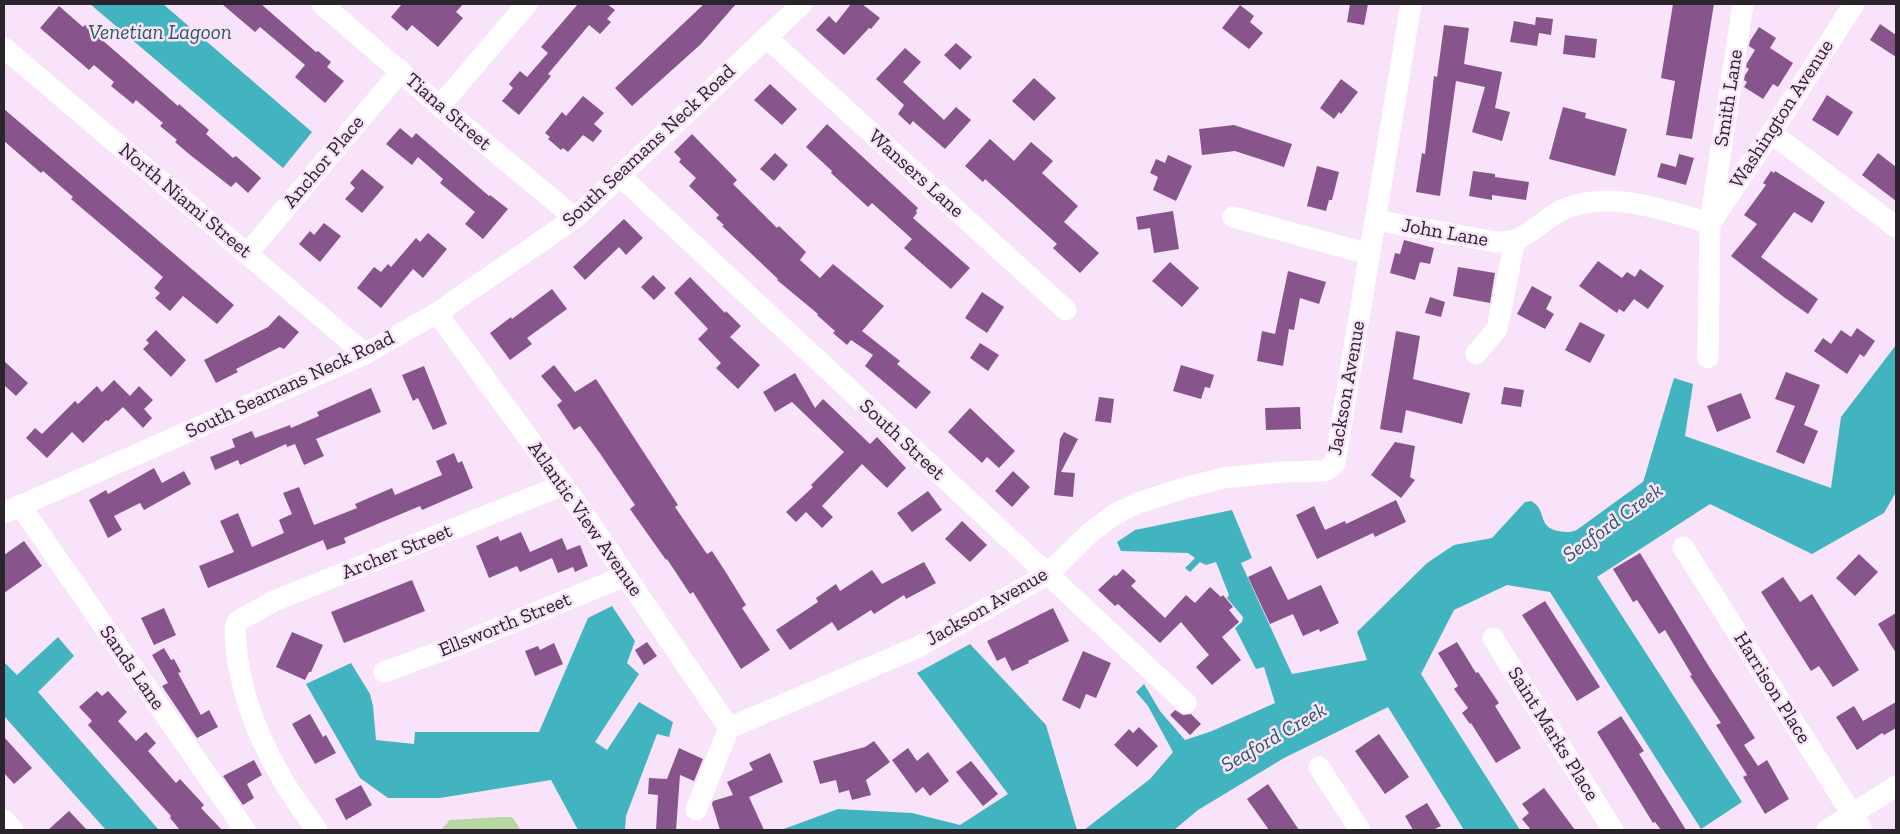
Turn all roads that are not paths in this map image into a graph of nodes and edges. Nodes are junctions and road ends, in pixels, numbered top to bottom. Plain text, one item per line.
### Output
1 (322, 4) edge
2 (527, 4) edge
3 (802, 4) edge
4 (1411, 4) edge
5 (1743, 4) edge
6 (1854, 4) edge
7 (766, 37) junction
8 (4, 48) edge
9 (401, 71) junction
10 (440, 106) junction
11 (1771, 133) junction
12 (620, 176) junction
13 (575, 218) junction
14 (1233, 218) dead end
15 (1375, 220) junction
16 (1710, 223) junction
17 (1896, 228) edge
18 (1515, 240) junction
19 (247, 254) junction
20 (1370, 254) junction
21 (1066, 310) dead end
22 (437, 313) junction
23 (365, 354) junction
24 (1476, 354) dead end
25 (1708, 358) dead end
26 (563, 484) junction
27 (12, 509) edge
28 (1683, 547) dead end
29 (1047, 575) junction
30 (624, 576) junction
31 (1493, 638) dead end
32 (384, 672) dead end
33 (1186, 703) dead end
34 (729, 728) junction
35 (1320, 767) dead end
36 (1896, 786) edge
37 (696, 810) dead end
38 (4, 820) edge
39 (1857, 822) edge
40 (13, 830) edge
41 (245, 830) edge
42 (316, 830) edge
43 (1360, 830) edge
44 (1613, 830) edge
45 (1828, 830) edge

1 - 9 street, Tiana Street
2 - 10 street
3 - 7 street, South Seamans Neck Road
4 - 15 street, Jackson Avenue
5 - 16 street, Smith Lane
6 - 11 street, Washington Avenue
7 - 12 street, South Seamans Neck Road
7 - 21 street, Wansers Lane
8 - 19 street, North Niami Street
9 - 10 street, Tiana Street
9 - 19 street, Anchor Place
10 - 13 street, Tiana Street
11 - 16 street, Washington Avenue
11 - 17 street
12 - 13 street, South Seamans Neck Road
12 - 29 street, South Street
13 - 22 street, South Seamans Neck Road
14 - 20 street
15 - 18 street, John Lane
15 - 20 street, Jackson Avenue
16 - 18 street, John Lane
16 - 25 street, Smith Lane
18 - 24 street, John Lane
19 - 23 street, North Niami Street
20 - 29 street, Jackson Avenue
22 - 23 street, South Seamans Neck Road
22 - 26 street, Atlantic View Avenue
23 - 27 street, South Seamans Neck Road
26 - 30 street, Atlantic View Avenue
26 - 42 street, Archer Street
27 - 41 street, Sands Lane
28 - 39 street, Harrison Place
29 - 33 street, South Street
29 - 34 street, Jackson Avenue
30 - 32 street, Ellsworth Street
30 - 34 street, Atlantic View Avenue
31 - 44 street, Saint Marks Place
34 - 37 street
35 - 43 street
36 - 39 street
38 - 40 street
39 - 45 street

